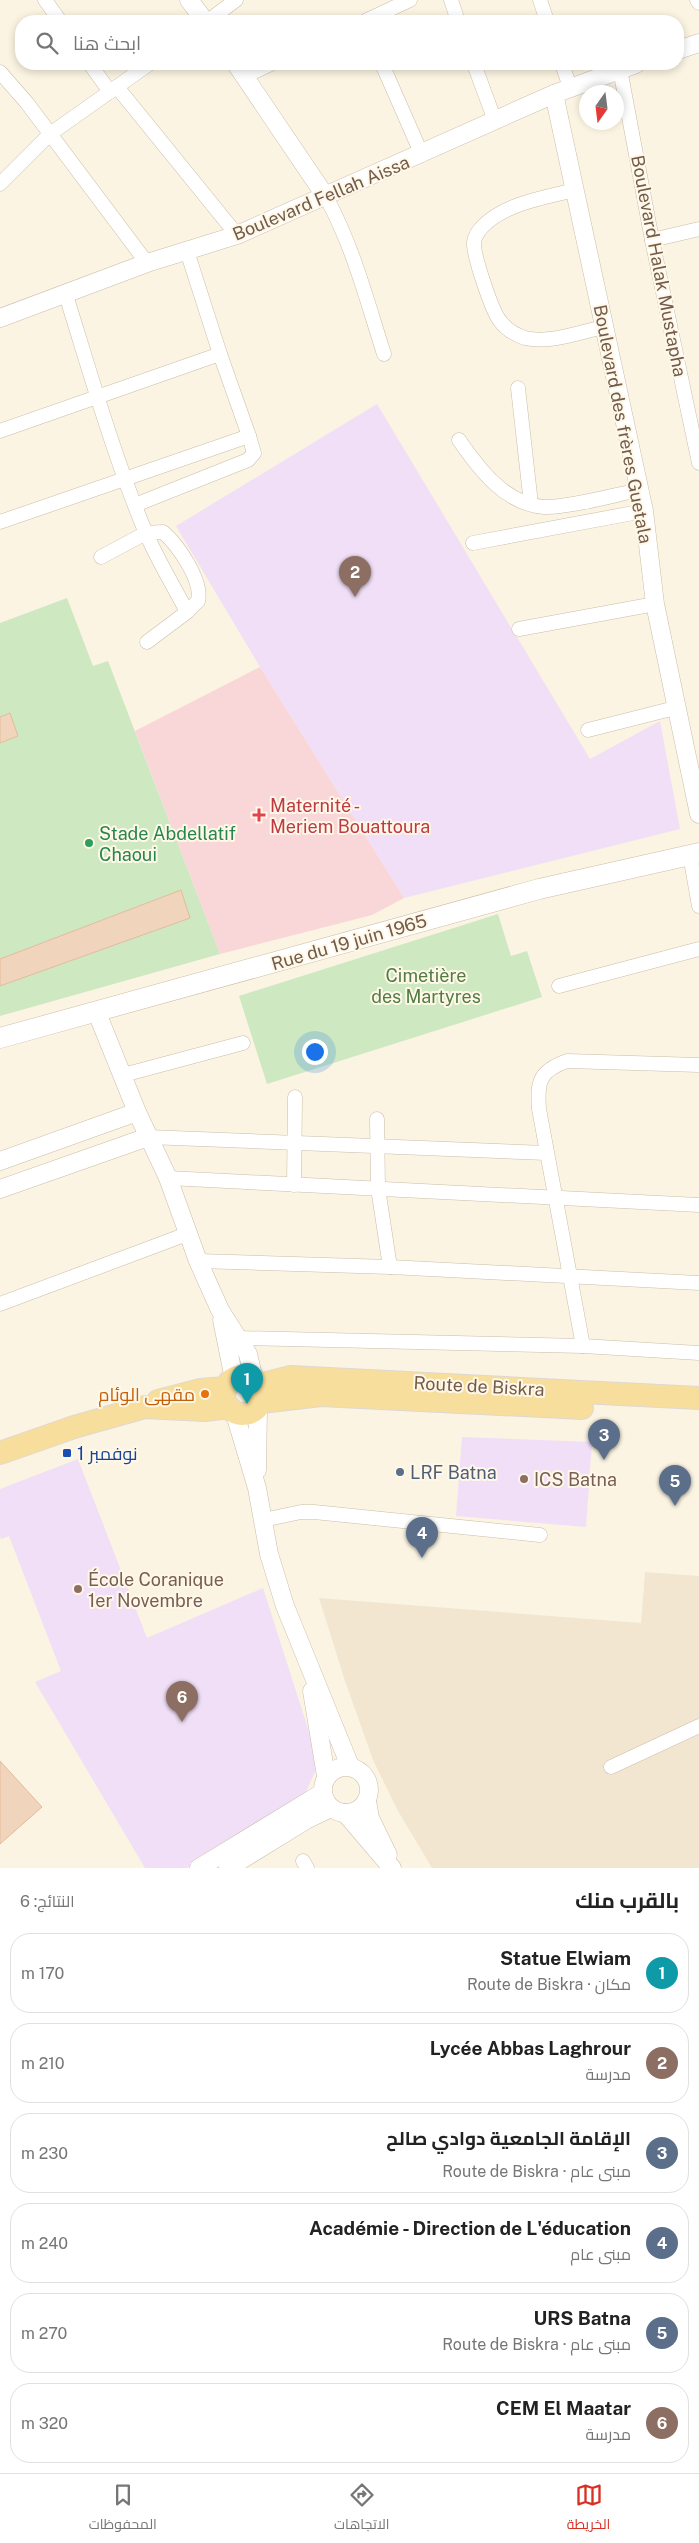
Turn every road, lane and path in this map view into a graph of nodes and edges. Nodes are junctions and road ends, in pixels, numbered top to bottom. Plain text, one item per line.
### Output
1 (189, 0) edge
2 (236, 0) edge
3 (410, 0) edge
4 (451, 0) edge
5 (540, 0) edge
6 (48, 2) edge
7 (56, 15) edge
8 (201, 15) edge
9 (215, 15) edge
10 (377, 15) edge
11 (456, 15) edge
12 (545, 15) edge
13 (699, 43) edge
14 (684, 48) edge
15 (96, 70) edge
16 (140, 70) edge
17 (240, 70) edge
18 (385, 70) edge
19 (476, 70) edge
20 (564, 70) edge
21 (617, 70) edge
22 (629, 70) edge
23 (0, 72) edge
24 (570, 87) junction
25 (113, 89) junction
26 (554, 94) junction
27 (495, 121) junction
28 (50, 134) junction
29 (422, 154) junction
30 (0, 184) edge
31 (574, 190) junction
32 (326, 197) junction
33 (699, 229) edge
34 (237, 235) junction
35 (652, 240) junction
36 (187, 251) junction
37 (147, 263) junction
38 (65, 292) junction
39 (0, 318) edge
40 (604, 327) junction
41 (220, 354) junction
42 (384, 354) dead end
43 (518, 388) dead end
44 (98, 398) junction
45 (0, 431) edge
46 (249, 436) junction
47 (459, 440) dead end
48 (699, 463) edge
49 (125, 479) junction
50 (639, 490) junction
51 (135, 504) junction
52 (531, 504) junction
53 (644, 511) junction
54 (0, 522) edge
55 (146, 533) junction
56 (473, 543) dead end
57 (101, 557) dead end
58 (655, 604) junction
59 (187, 612) junction
60 (519, 629) dead end
61 (147, 642) dead end
62 (675, 708) junction
63 (588, 730) dead end
64 (699, 814) edge
65 (694, 854) edge
66 (699, 906) edge
67 (699, 949) edge
68 (559, 986) dead end
69 (97, 1013) junction
70 (0, 1038) edge
71 (243, 1043) dead end
72 (699, 1065) edge
73 (123, 1075) junction
74 (295, 1097) dead end
75 (137, 1112) junction
76 (377, 1119) dead end
77 (148, 1137) junction
78 (293, 1142) junction
79 (377, 1145) junction
80 (546, 1153) junction
81 (0, 1161) edge
82 (168, 1178) junction
83 (294, 1186) junction
84 (378, 1188) junction
85 (0, 1189) edge
86 (554, 1199) junction
87 (699, 1205) edge
88 (188, 1234) junction
89 (198, 1261) junction
90 (390, 1267) junction
91 (571, 1278) junction
92 (699, 1283) edge
93 (0, 1304) edge
94 (220, 1310) junction
95 (239, 1338) junction
96 (584, 1346) junction
97 (699, 1353) edge
98 (244, 1395) junction
99 (699, 1398) edge
100 (699, 1414) edge
101 (0, 1453) edge
102 (257, 1488) junction
103 (263, 1520) junction
104 (540, 1535) dead end
105 (306, 1661) junction
106 (699, 1726) edge
107 (350, 1766) junction
108 (611, 1767) dead end
109 (331, 1798) junction
110 (367, 1801) junction
111 (199, 1868) edge
112 (228, 1868) edge
113 (392, 1868) edge

1 - 8 street
2 - 9 street
3 - 10 street
4 - 11 street
5 - 12 street
6 - 7 street
13 - 14 street
15 - 25 street
16 - 25 street
17 - 32 street
18 - 29 street
19 - 27 street
20 - 24 street
21 - 24 street, Boulevard Fellah Aissa
22 - 35 street, Boulevard Halak Mustapha
23 - 28 street
24 - 26 street, Boulevard Fellah Aissa
25 - 28 street
25 - 34 street
26 - 27 street, Boulevard Fellah Aissa
26 - 31 street, Boulevard des frères Guetala
27 - 29 street, Boulevard Fellah Aissa
28 - 30 street
28 - 37 street
29 - 32 street, Boulevard Fellah Aissa
31 - 40 street, Boulevard des frères Guetala
31 - 40 street
32 - 34 street, Boulevard Fellah Aissa
32 - 42 street
33 - 35 street
34 - 36 street, Boulevard Fellah Aissa
35 - 48 street, Boulevard Halak Mustapha
36 - 37 street, Boulevard Fellah Aissa
36 - 41 street
37 - 38 street, Boulevard Fellah Aissa
38 - 39 street, Boulevard Fellah Aissa
38 - 44 street
40 - 50 street, Boulevard des frères Guetala
41 - 44 street
41 - 46 street
43 - 52 street
44 - 45 street
44 - 49 street
46 - 49 street
46 - 51 street
47 - 52 street
49 - 51 street
49 - 54 street
50 - 52 street
50 - 53 street, Boulevard des frères Guetala
51 - 55 street
53 - 56 street
53 - 58 street, Boulevard des frères Guetala
55 - 57 street
55 - 59 street
55 - 59 street
58 - 60 street
58 - 62 street, Boulevard des frères Guetala
59 - 61 street
62 - 63 street
62 - 64 street, Boulevard des frères Guetala
65 - 66 street
65 - 69 main road, Rue du 19 juin 1965
67 - 68 street
69 - 70 main road, Rue du 19 juin 1965
69 - 73 street
71 - 73 street
72 - 80 street
73 - 75 street
74 - 78 street
75 - 77 street
75 - 81 street
76 - 79 street
77 - 78 street
77 - 82 street
77 - 85 street
78 - 79 street
78 - 83 street
79 - 80 street
79 - 84 street
80 - 86 street
82 - 83 street
82 - 88 street
83 - 84 street
84 - 86 street
84 - 90 street
86 - 87 street
86 - 91 street
88 - 89 street
88 - 93 street
89 - 90 street
89 - 94 street
90 - 91 street
91 - 92 street
91 - 96 street
94 - 95 street
94 - 98 street
95 - 96 street
95 - 98 street
96 - 97 street
98 - 99 main road, Route de Biskra
98 - 100 main road, Route de Biskra
98 - 101 main road
98 - 102 street
98 - 102 street
102 - 103 street
103 - 104 street
103 - 105 street
105 - 107 street
105 - 109 street
106 - 108 street
107 - 109 street
107 - 110 street
109 - 110 street
109 - 111 street
109 - 112 street
109 - 113 street
110 - 113 street

